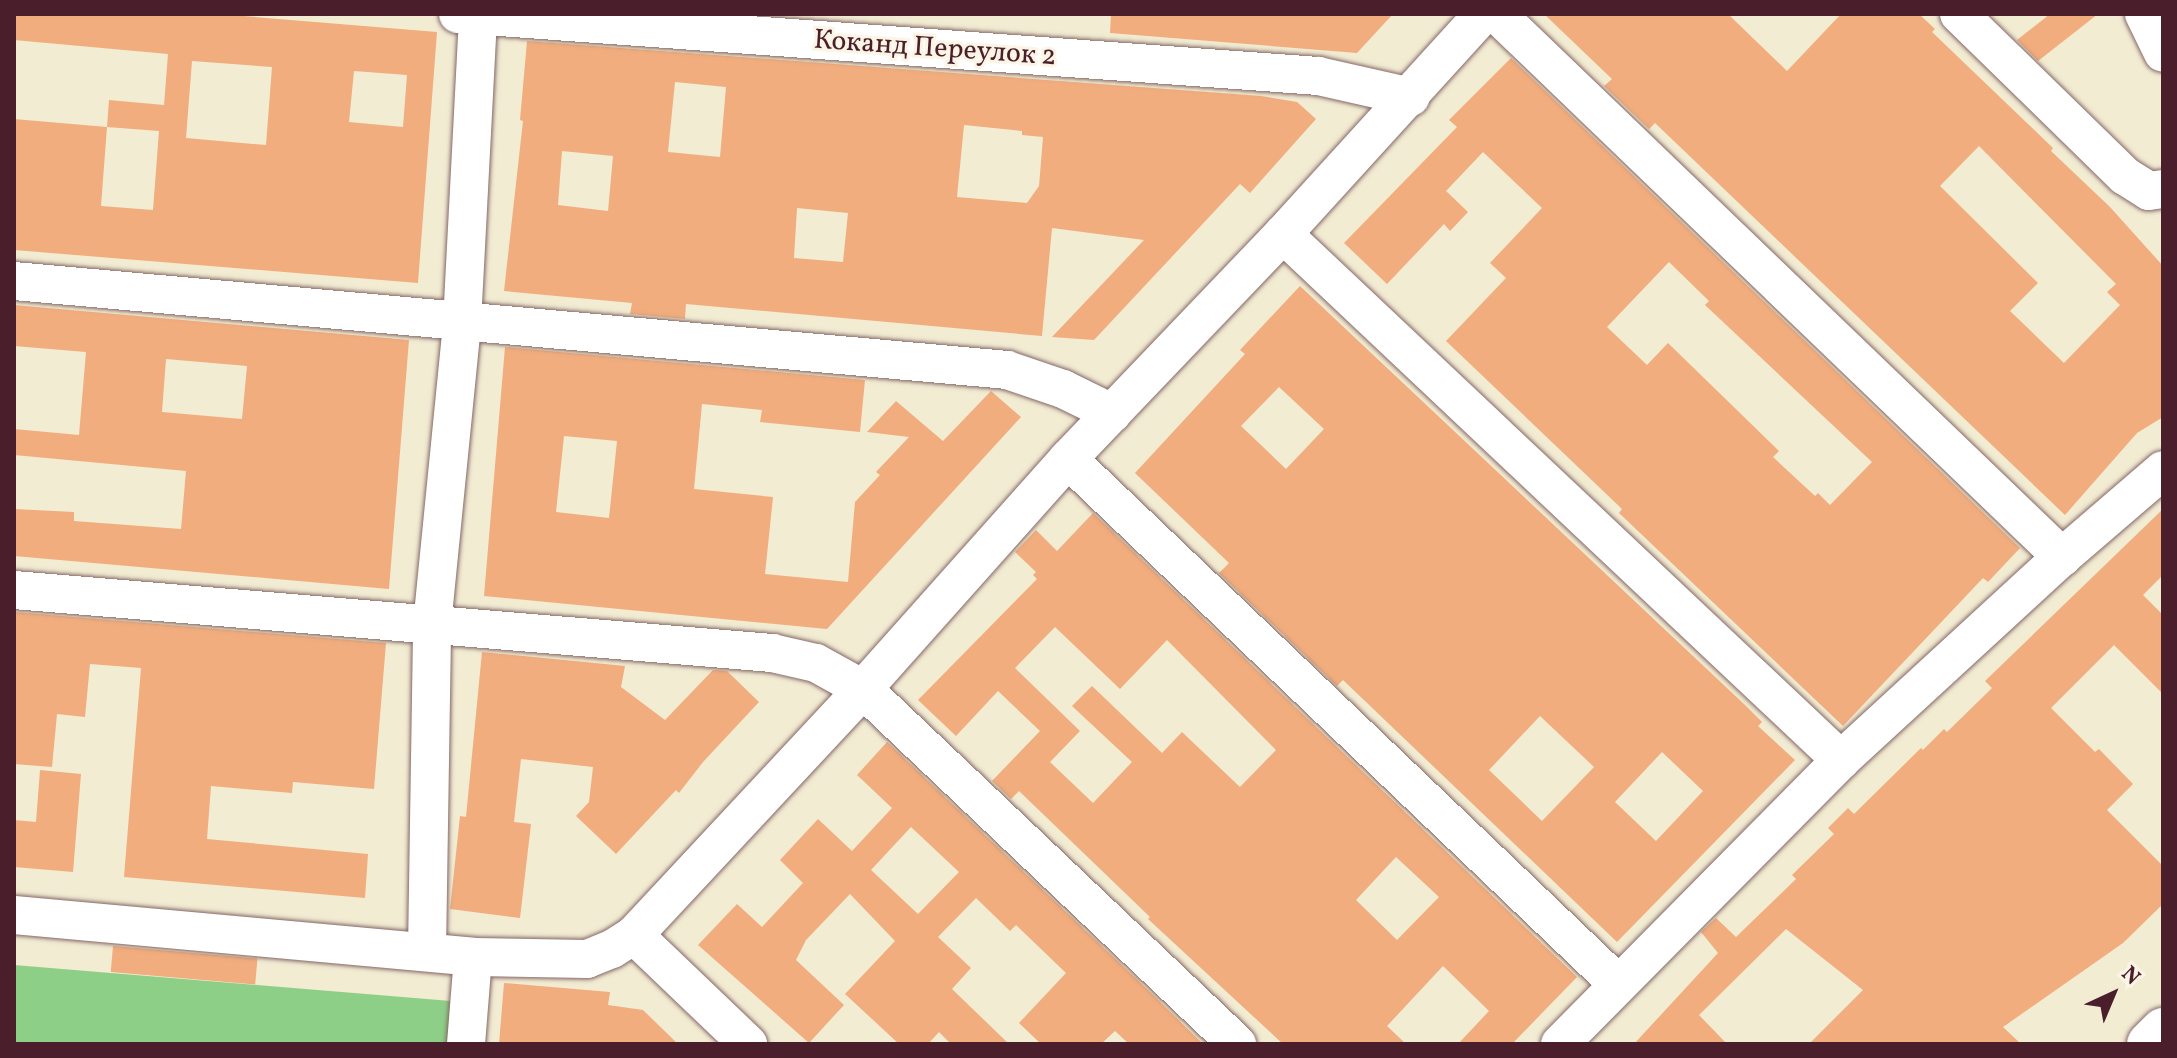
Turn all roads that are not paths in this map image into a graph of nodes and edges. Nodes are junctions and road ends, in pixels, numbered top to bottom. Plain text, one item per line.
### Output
1 (1483, 14) edge
2 (1497, 14) edge
3 (1959, 14) edge
4 (2144, 14) edge
5 (471, 15) edge
6 (2163, 53) edge
7 (1411, 97) junction
8 (2163, 189) edge
9 (1283, 234) junction
10 (14, 281) edge
11 (462, 323) junction
12 (1112, 413) junction
13 (1068, 459) junction
14 (2163, 470) edge
15 (2062, 557) junction
16 (14, 590) edge
17 (432, 625) junction
18 (863, 689) junction
19 (1841, 760) junction
20 (14, 915) edge
21 (634, 935) junction
22 (427, 951) junction
23 (473, 957) junction
24 (1618, 984) junction
25 (2163, 1030) edge
26 (466, 1044) edge
27 (748, 1044) edge
28 (1237, 1044) edge
29 (1560, 1044) edge
30 (2149, 1044) edge

1 - 7 street
2 - 15 street
3 - 8 street
4 - 6 street
5 - 7 street, Коканд Πереулок 2
5 - 11 street
7 - 9 street
9 - 12 street
9 - 19 street
10 - 11 street
11 - 12 street
11 - 17 street
12 - 13 street
13 - 18 street
13 - 24 street
14 - 15 street
15 - 19 street
16 - 17 street
17 - 18 street
17 - 22 street
18 - 21 street
18 - 28 street
19 - 24 street
20 - 22 street
21 - 23 street
21 - 27 street
22 - 23 street
23 - 26 street
24 - 29 street
25 - 30 main road

